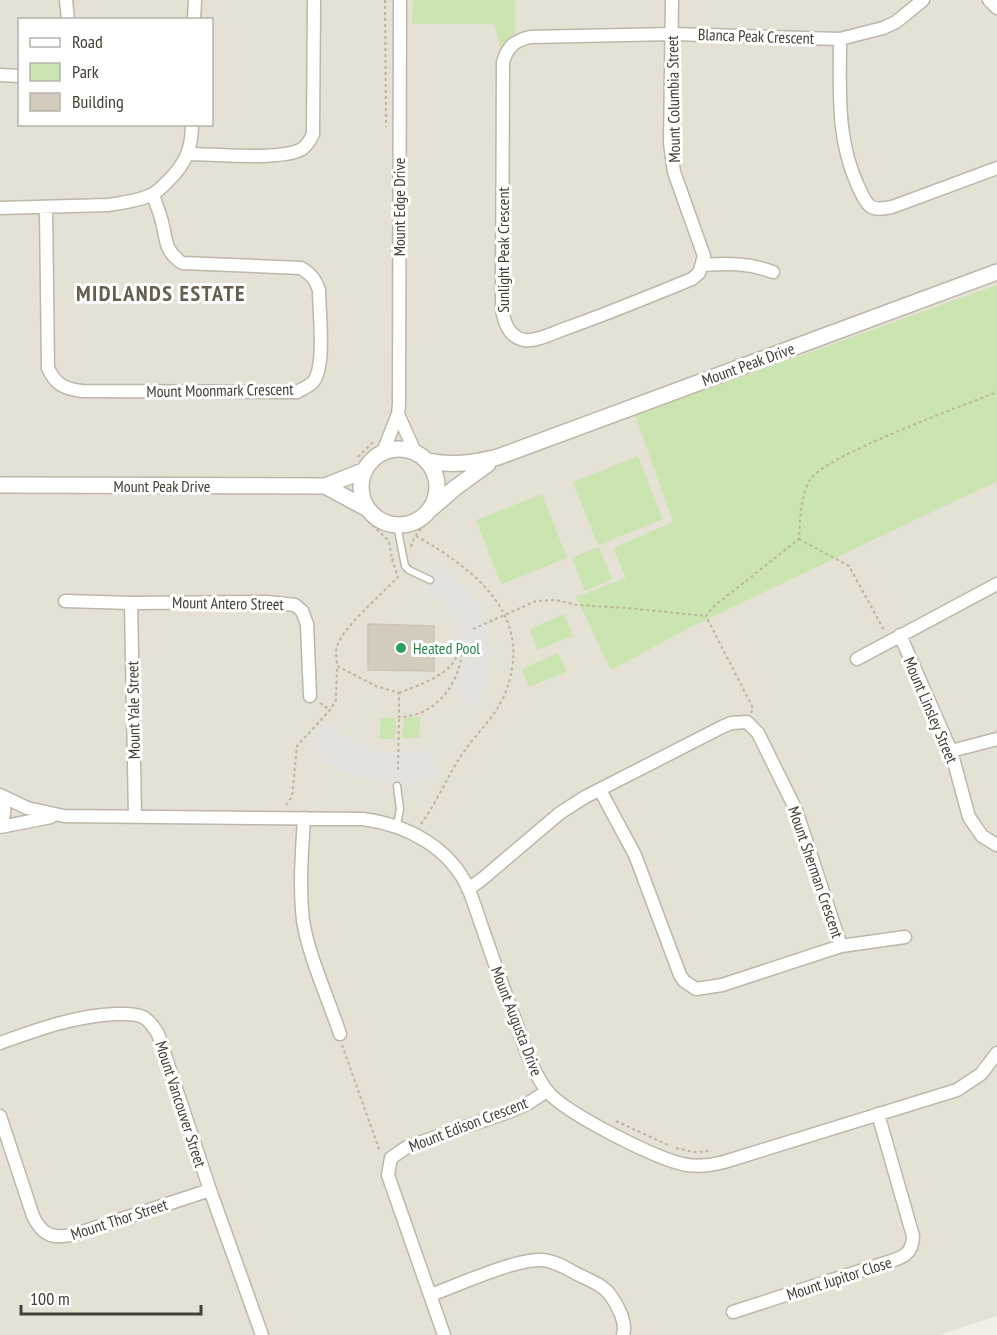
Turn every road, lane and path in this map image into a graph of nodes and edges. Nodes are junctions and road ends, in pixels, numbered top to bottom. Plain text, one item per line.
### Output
1 (66, 0) edge
2 (195, 0) edge
3 (314, 0) edge
4 (400, 0) edge
5 (672, 0) edge
6 (923, 0) edge
7 (989, 0) edge
8 (997, 8) edge
9 (68, 18) edge
10 (194, 18) edge
11 (672, 34) junction
12 (840, 39) junction
13 (0, 75) edge
14 (18, 76) edge
15 (192, 126) edge
16 (189, 154) junction
17 (997, 168) edge
18 (153, 195) junction
19 (0, 208) edge
20 (46, 208) junction
21 (703, 265) junction
22 (773, 272) dead end
23 (997, 272) edge
24 (997, 392) edge
25 (398, 414) junction
26 (379, 435) dead end
27 (382, 452) junction
28 (415, 452) junction
29 (498, 457) junction
30 (428, 461) junction
31 (361, 464) junction
32 (0, 485) edge
33 (325, 486) junction
34 (366, 507) junction
35 (428, 512) junction
36 (396, 525) junction
37 (416, 536) dead end
38 (799, 539) junction
39 (392, 559) dead end
40 (430, 580) dead end
41 (997, 584) edge
42 (65, 601) dead end
43 (130, 603) junction
44 (506, 616) junction
45 (706, 616) junction
46 (473, 629) dead end
47 (894, 638) junction
48 (462, 649) junction
49 (479, 649) dead end
50 (857, 659) dead end
51 (337, 666) junction
52 (399, 693) junction
53 (310, 696) dead end
54 (399, 717) junction
55 (747, 722) junction
56 (997, 739) edge
57 (951, 751) junction
58 (398, 770) dead end
59 (398, 786) dead end
60 (600, 790) junction
61 (0, 796) edge
62 (284, 808) dead end
63 (64, 816) junction
64 (135, 816) junction
65 (304, 818) junction
66 (397, 825) junction
67 (0, 826) edge
68 (427, 829) dead end
69 (997, 845) edge
70 (468, 889) junction
71 (905, 937) dead end
72 (841, 946) junction
73 (340, 1034) joint
74 (0, 1043) edge
75 (997, 1053) edge
76 (547, 1091) junction
77 (878, 1114) junction
78 (0, 1116) edge
79 (613, 1120) dead end
80 (712, 1151) dead end
81 (380, 1152) dead end
82 (210, 1190) junction
83 (431, 1295) junction
84 (733, 1312) dead end
85 (262, 1335) edge
86 (444, 1335) edge
87 (622, 1335) edge

1 - 9 street
2 - 10 street
3 - 16 street
4 - 25 street, Mount Edge Drive
5 - 11 street, Mount Columbia Street
6 - 12 street, Blanca Peak Crescent
7 - 8 street
11 - 12 street, Blanca Peak Crescent
11 - 21 street, Mount Columbia Street
11 - 21 street, Sunlight Peak Crescent
12 - 17 street
13 - 14 street
15 - 16 street
16 - 18 street
18 - 20 street
18 - 20 street, Mount Moonmark Crescent
19 - 20 street
21 - 22 street
23 - 29 street, Mount Peak Drive
24 - 38 path
25 - 27 street, Mount Edge Drive
25 - 28 street, Mount Edge Drive
26 - 31 path
27 - 28 street
27 - 31 street, Mount Peak Drive
28 - 30 street, Mount Peak Drive
29 - 30 street, Mount Peak Drive
29 - 35 street, Mount Peak Drive
30 - 35 street
31 - 33 street, Mount Peak Drive
31 - 34 street
32 - 33 street, Mount Peak Drive
33 - 34 street, Mount Peak Drive
34 - 36 street, Mount Peak Drive
35 - 36 street, Mount Peak Drive
36 - 40 lane
37 - 44 path
38 - 45 path
38 - 47 path
39 - 51 path
41 - 47 street, Mount Linsley Street
42 - 43 street, Mount Antero Street
43 - 53 street, Mount Antero Street
43 - 64 street, Mount Yale Street
44 - 45 path
44 - 46 path
44 - 68 path
45 - 55 path
47 - 50 street, Mount Linsley Street
47 - 57 street, Mount Linsley Street
48 - 49 path
48 - 52 path
48 - 54 path
51 - 52 path
51 - 62 path
52 - 54 path
54 - 58 path
55 - 60 street
55 - 72 street, Mount Sherman Crescent
56 - 57 street
57 - 69 street, Mount Linsley Street
59 - 66 lane
60 - 70 street
60 - 72 street, Mount Sherman Crescent
61 - 63 street, Mount Augusta Drive
61 - 67 street
63 - 64 street, Mount Augusta Drive
63 - 67 street, Mount Augusta Drive
64 - 65 street, Mount Augusta Drive
65 - 66 street, Mount Augusta Drive
65 - 73 street
66 - 70 street, Mount Augusta Drive
70 - 76 street, Mount Augusta Drive
71 - 72 street, Mount Sherman Crescent
73 - 81 path
74 - 82 street, Mount Vancouver Street
75 - 77 street, Mount Augusta Drive
76 - 77 street, Mount Augusta Drive
76 - 83 street, Mount Edison Crescent
77 - 84 street, Mount Jupitor Close
78 - 82 street, Mount Thor Street
79 - 80 path
82 - 85 street, Mount Vancouver Street
83 - 86 street, Mount Edison Crescent
83 - 87 street

